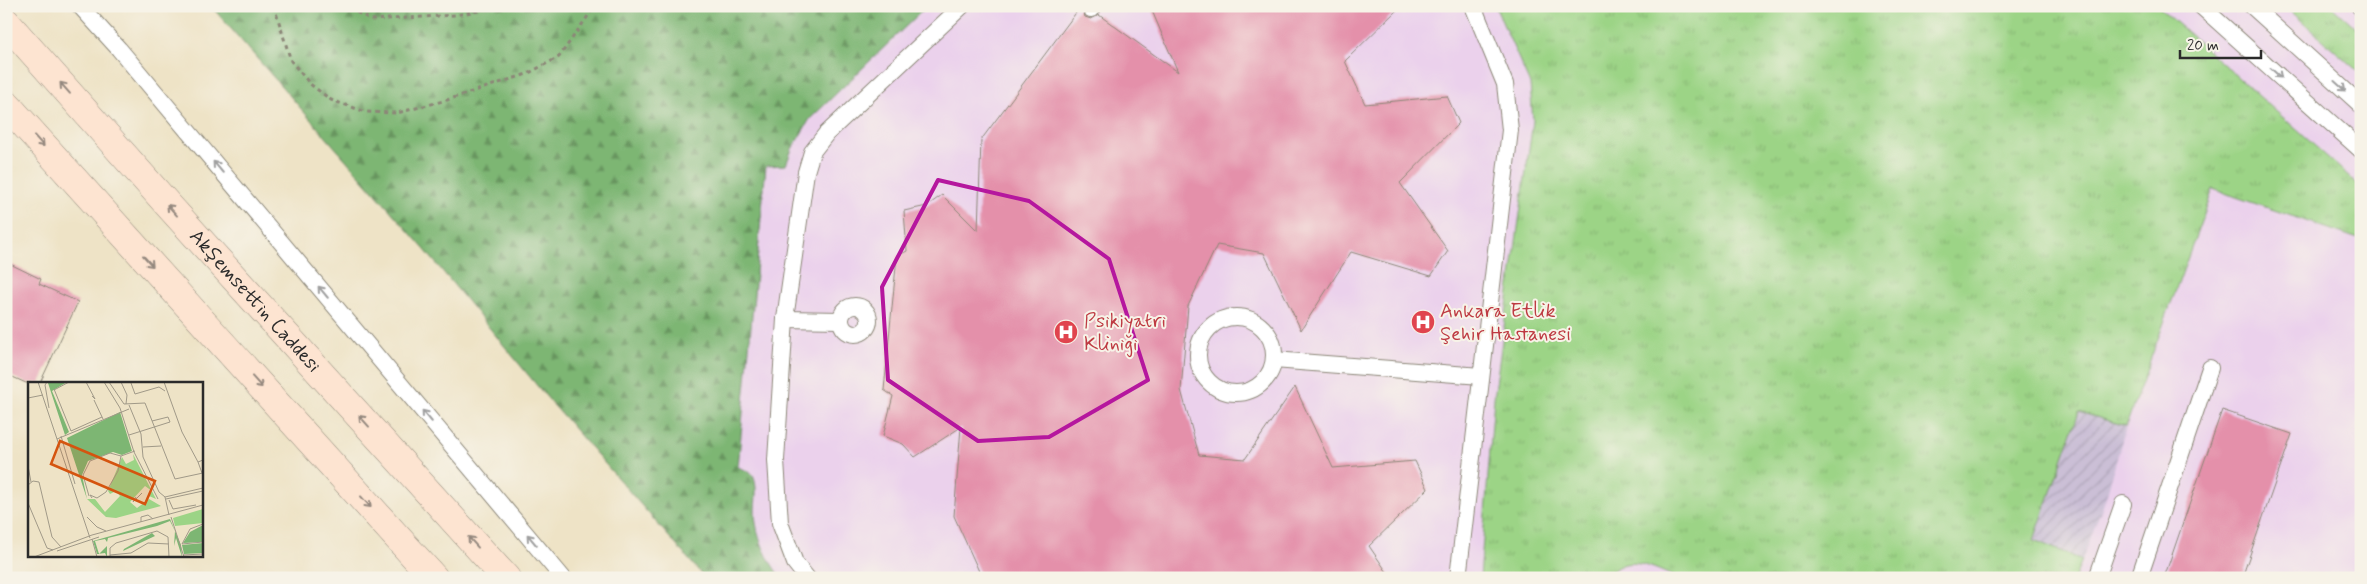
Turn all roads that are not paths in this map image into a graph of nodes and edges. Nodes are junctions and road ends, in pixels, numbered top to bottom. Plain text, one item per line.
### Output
1 (80, 6) edge
2 (96, 6) edge
3 (962, 6) edge
4 (1473, 6) edge
5 (2200, 6) edge
6 (2252, 6) edge
7 (6, 22) edge
8 (119, 49) junction
9 (6, 104) edge
10 (2361, 105) edge
11 (2361, 150) edge
12 (785, 319) junction
13 (841, 320) dead end
14 (1274, 360) junction
15 (2210, 368) dead end
16 (1481, 376) junction
17 (2123, 504) dead end
18 (434, 578) edge
19 (506, 578) edge
20 (563, 578) edge
21 (807, 578) edge
22 (1458, 578) edge
23 (2097, 578) edge
24 (2139, 578) edge

1 - 8 lane
2 - 8 lane
3 - 12 lane
4 - 16 lane
5 -> 11 lane
6 -> 10 lane
19 -> 7 main road, Akşemsettin Caddesi
20 -> 8 lane
9 -> 18 main road
12 - 13 lane
12 - 21 lane
14 - 14 lane
14 - 16 lane
15 - 24 lane
16 - 22 lane
17 - 23 lane

